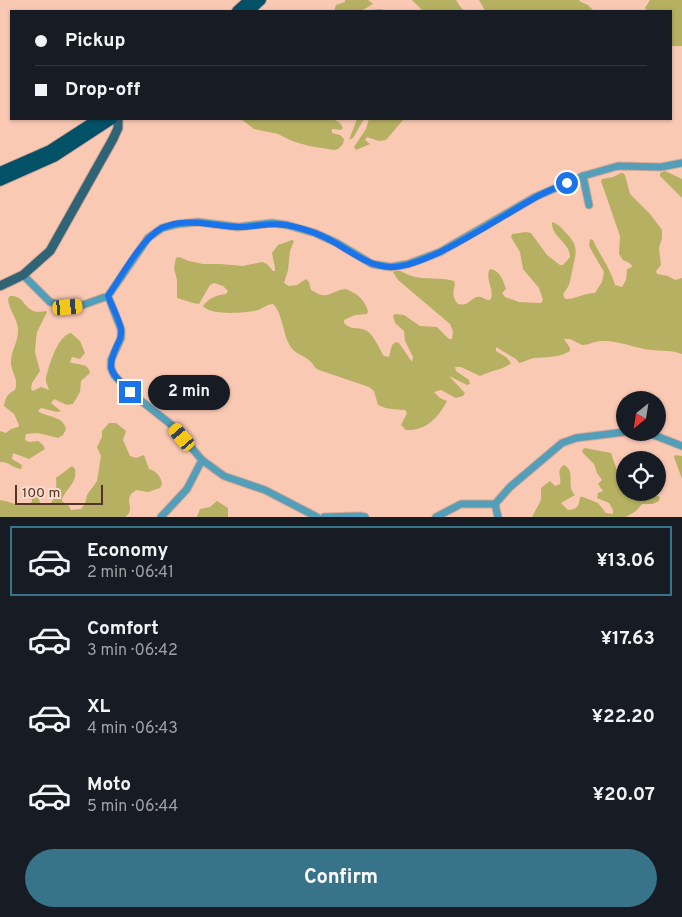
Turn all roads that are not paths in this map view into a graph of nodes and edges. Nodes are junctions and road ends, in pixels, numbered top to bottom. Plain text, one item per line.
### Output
1 (249, 0) edge
2 (261, 0) edge
3 (238, 10) edge
4 (250, 10) edge
5 (96, 120) edge
6 (110, 120) edge
7 (118, 120) edge
8 (682, 163) edge
9 (0, 172) edge
10 (583, 176) junction
11 (0, 181) edge
12 (589, 205) dead end
13 (23, 275) junction
14 (0, 286) edge
15 (108, 296) junction
16 (616, 433) edge
17 (666, 440) edge
18 (682, 446) edge
19 (202, 460) junction
20 (495, 504) junction
21 (162, 517) edge
22 (317, 517) edge
23 (324, 517) edge
24 (365, 517) edge
25 (436, 517) edge
26 (498, 517) edge

1 - 3 highway
2 - 4 highway
5 - 9 highway
6 - 11 highway
7 - 13 main road
8 - 10 street
10 - 12 street
10 - 15 street
13 - 14 main road
13 - 15 street
15 - 19 street
16 - 20 street
17 - 18 street
19 - 21 street
19 - 22 street
20 - 25 street
20 - 26 street
23 - 24 street

